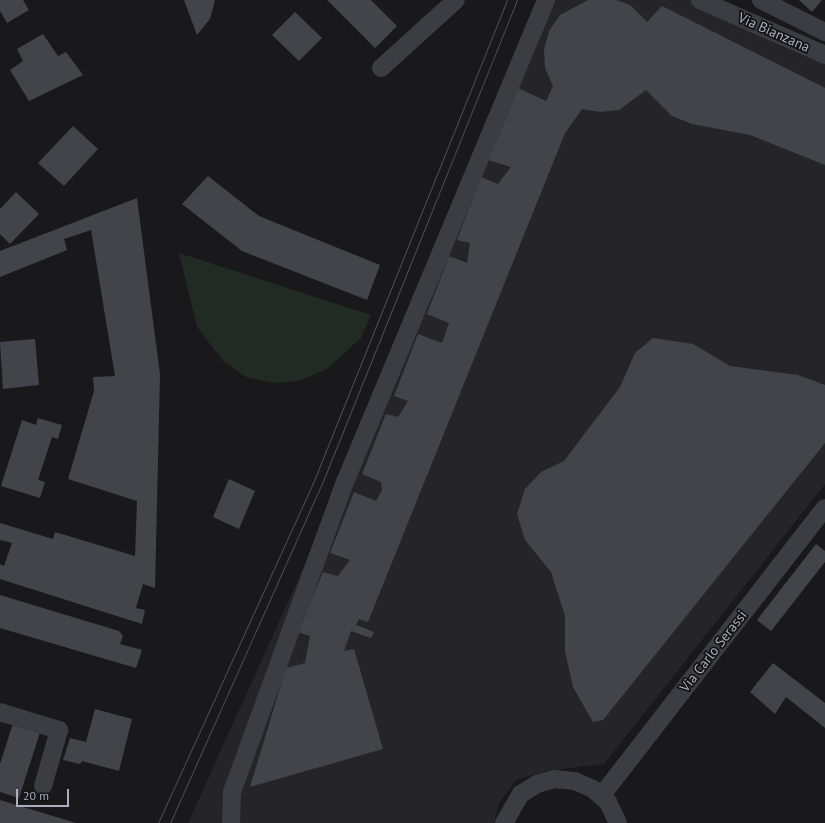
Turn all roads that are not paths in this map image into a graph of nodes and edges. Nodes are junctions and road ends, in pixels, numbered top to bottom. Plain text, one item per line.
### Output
1 (456, 0) edge
2 (546, 0) edge
3 (700, 0) edge
4 (761, 0) edge
5 (825, 32) edge
6 (825, 55) edge
7 (381, 68) dead end
8 (825, 508) edge
9 (0, 712) edge
10 (42, 786) dead end
11 (602, 795) junction
12 (231, 823) edge
13 (504, 823) edge
14 (618, 823) edge

1 - 7 street
2 - 12 street
3 - 6 street, Via Bianzana
4 - 5 street, Via Bianzana
8 - 11 street, Via Carlo Serassi
9 - 10 street
11 - 13 street
11 - 14 street

